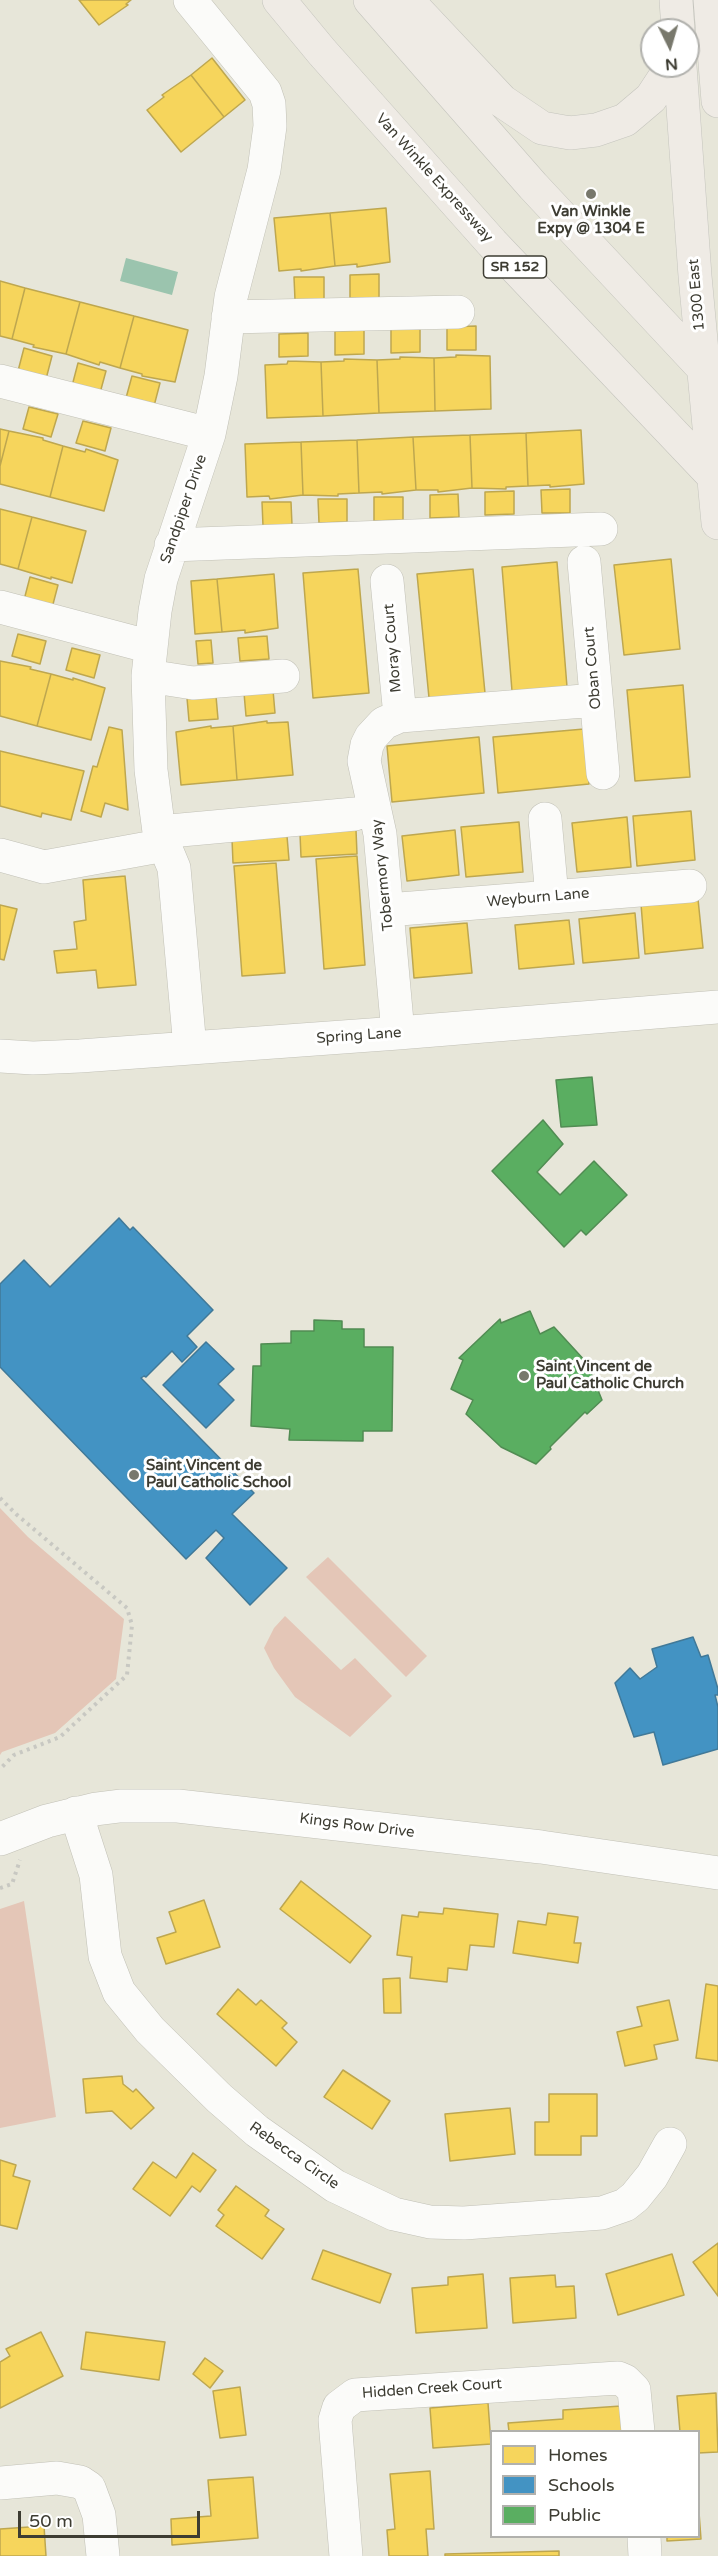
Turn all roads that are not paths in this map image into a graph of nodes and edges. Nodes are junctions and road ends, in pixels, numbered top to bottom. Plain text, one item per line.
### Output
1 (190, 0) edge
2 (279, 0) edge
3 (370, 0) edge
4 (407, 0) edge
5 (676, 0) edge
6 (710, 0) edge
7 (677, 18) edge
8 (664, 78) edge
9 (681, 78) edge
10 (718, 101) edge
11 (458, 312) dead end
12 (228, 317) junction
13 (711, 376) edge
14 (0, 381) edge
15 (209, 434) junction
16 (716, 479) edge
17 (718, 523) edge
18 (601, 529) dead end
19 (171, 545) junction
20 (584, 562) dead end
21 (387, 581) dead end
22 (0, 607) edge
23 (150, 661) junction
24 (283, 676) dead end
25 (596, 700) junction
26 (400, 716) junction
27 (603, 773) dead end
28 (356, 814) dead end
29 (545, 819) dead end
30 (162, 838) junction
31 (0, 855) edge
32 (690, 886) dead end
33 (552, 897) junction
34 (387, 910) junction
35 (718, 1006) edge
36 (398, 1033) junction
37 (190, 1048) junction
38 (0, 1056) edge
39 (76, 1813) junction
40 (10, 1848) edge
41 (718, 1873) edge
42 (670, 2144) dead end
43 (638, 2430) edge
44 (0, 2483) edge
45 (644, 2538) edge
46 (103, 2556) edge
47 (346, 2556) edge
48 (645, 2556) edge

1 - 12 street, Sandpiper Drive
2 - 16 main road, Van Winkle Expressway / SR 152
3 - 13 main road
4 - 8 main road
5 - 7 main road
6 - 10 main road
9 - 13 main road, 1300 East
11 - 12 street
12 - 15 street, Sandpiper Drive
13 - 16 main road, 1300 East
14 - 15 street
15 - 19 street, Sandpiper Drive
16 - 17 main road, 1300 East
18 - 19 street
19 - 23 street, Sandpiper Drive
20 - 25 street, Oban Court
21 - 26 street, Moray Court
22 - 23 street
23 - 24 street
23 - 30 street, Sandpiper Drive
25 - 26 street, Tobermory Way
25 - 27 street, Oban Court
26 - 34 street, Tobermory Way
28 - 30 street
29 - 33 street
30 - 31 street
30 - 37 street, Sandpiper Drive
32 - 33 street, Weyburn Lane
33 - 34 street, Weyburn Lane
34 - 36 street, Tobermory Way
35 - 36 street, Spring Lane
36 - 37 street, Spring Lane
37 - 38 street, Spring Lane
39 - 40 street, Kings Row Drive
39 - 41 street, Kings Row Drive
39 - 42 street, Rebecca Circle
43 - 47 street, Hidden Creek Court
44 - 46 street
45 - 48 street

